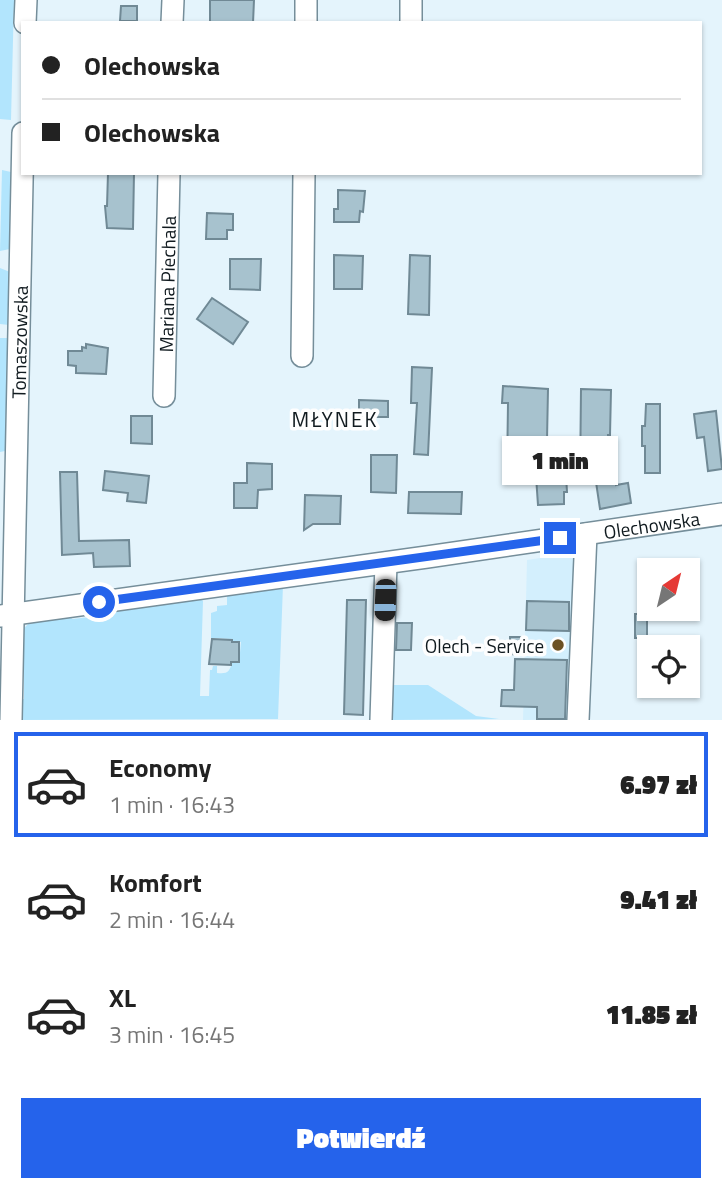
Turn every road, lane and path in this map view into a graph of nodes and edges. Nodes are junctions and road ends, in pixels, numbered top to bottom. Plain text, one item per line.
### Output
1 (26, 0) edge
2 (173, 0) edge
3 (306, 0) edge
4 (411, 0) edge
5 (25, 21) edge
6 (172, 21) edge
7 (306, 21) edge
8 (411, 21) edge
9 (22, 175) edge
10 (169, 175) edge
11 (304, 175) edge
12 (302, 356) dead end
13 (164, 396) dead end
14 (722, 514) edge
15 (586, 534) junction
16 (386, 563) junction
17 (6, 615) edge
18 (11, 719) edge
19 (381, 719) edge
20 (578, 719) edge

1 - 5 street
2 - 6 street
3 - 7 street
4 - 8 street
9 - 17 street, Tomaszowska
10 - 13 street, Mariana Piechala
11 - 12 street
14 - 15 street, Olechowska
15 - 16 street, Olechowska
15 - 20 street
16 - 17 street, Olechowska
16 - 19 street
17 - 18 street, Tomaszowska

